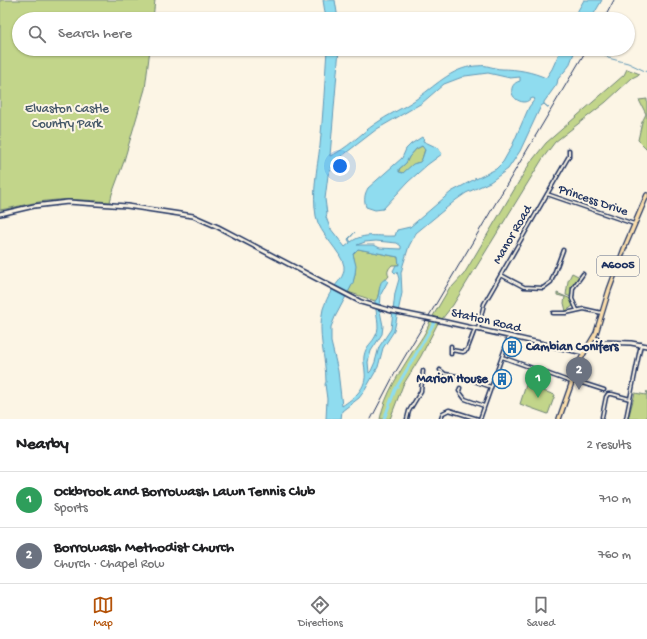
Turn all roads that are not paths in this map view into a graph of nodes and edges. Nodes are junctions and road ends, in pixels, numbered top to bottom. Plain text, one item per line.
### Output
1 (568, 150) dead end
2 (547, 194) junction
3 (647, 195) edge
4 (0, 214) edge
5 (634, 224) junction
6 (563, 250) dead end
7 (562, 254) junction
8 (565, 255) dead end
9 (583, 274) dead end
10 (501, 275) junction
11 (577, 310) junction
12 (553, 313) dead end
13 (602, 313) junction
14 (476, 329) junction
15 (509, 337) junction
16 (594, 337) junction
17 (641, 344) junction
18 (451, 346) dead end
19 (647, 346) edge
20 (451, 350) junction
21 (584, 353) junction
22 (451, 354) dead end
23 (502, 356) junction
24 (440, 370) dead end
25 (423, 371) dead end
26 (423, 380) junction
27 (427, 380) dead end
28 (573, 381) junction
29 (491, 387) junction
30 (460, 388) dead end
31 (604, 390) dead end
32 (630, 399) junction
33 (484, 406) junction
34 (602, 413) junction
35 (606, 414) dead end
36 (602, 417) dead end
37 (407, 419) edge
38 (441, 419) edge
39 (479, 419) edge
40 (559, 419) edge
41 (626, 419) edge

1 - 2 street, Manor Road
2 - 5 street, Princess Drive
2 - 10 street, Manor Road
3 - 5 main road, A6005
4 - 14 main road, Station Road, bridge
5 - 13 main road, A6005
6 - 7 street
7 - 8 street
7 - 10 street
9 - 11 street
10 - 14 street, Manor Road
11 - 12 street
11 - 13 street
13 - 16 main road, A6005
14 - 15 main road, Station Road
14 - 20 street, Manor Road
15 - 21 main road, Station Road
15 - 23 street
16 - 17 main road
16 - 21 main road, A6005
17 - 19 main road
17 - 32 street
18 - 20 street
20 - 22 street
21 - 28 main road, A6005
23 - 28 street
23 - 29 street
24 - 29 street
25 - 26 street
26 - 27 street
26 - 37 street
28 - 31 street
28 - 40 main road, A6005
29 - 33 street
30 - 33 street
32 - 34 street
32 - 41 street
33 - 39 street
34 - 35 street
34 - 36 street
38 - 39 street

